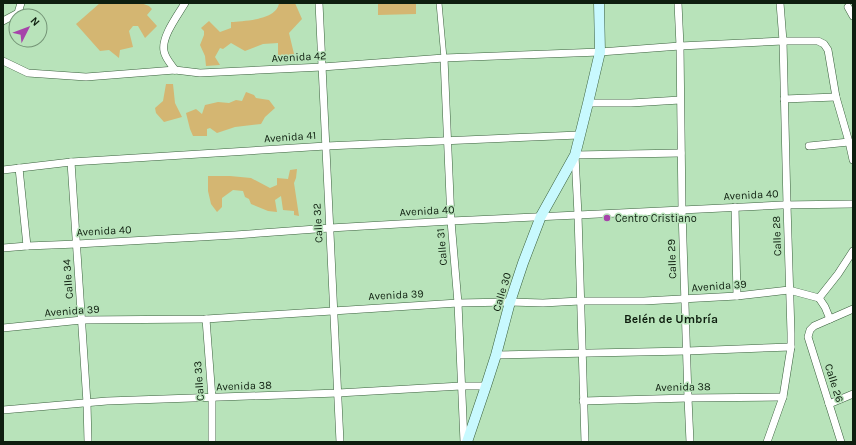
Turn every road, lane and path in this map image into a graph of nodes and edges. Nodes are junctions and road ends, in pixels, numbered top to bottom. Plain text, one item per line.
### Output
1 (21, 3) edge
2 (185, 3) edge
3 (319, 3) edge
4 (439, 3) edge
5 (599, 3) edge
6 (678, 3) edge
7 (780, 3) edge
8 (848, 7) dead end
9 (853, 16) edge
10 (3, 21) edge
11 (783, 41) junction
12 (680, 46) junction
13 (600, 52) junction
14 (444, 58) junction
15 (3, 61) edge
16 (322, 66) junction
17 (175, 70) junction
18 (836, 97) junction
19 (680, 100) junction
20 (784, 100) junction
21 (588, 103) junction
22 (579, 135) junction
23 (448, 140) junction
24 (849, 142) junction
25 (326, 146) junction
26 (809, 146) dead end
27 (681, 153) junction
28 (575, 155) junction
29 (853, 160) edge
30 (71, 162) junction
31 (19, 168) junction
32 (3, 170) edge
33 (853, 204) edge
34 (787, 205) junction
35 (735, 207) junction
36 (682, 210) junction
37 (578, 215) junction
38 (541, 216) junction
39 (451, 221) junction
40 (330, 228) junction
41 (77, 244) junction
42 (27, 246) junction
43 (3, 248) edge
44 (853, 251) edge
45 (789, 290) junction
46 (737, 296) junction
47 (819, 298) junction
48 (684, 299) junction
49 (580, 301) junction
50 (510, 302) junction
51 (458, 303) junction
52 (853, 309) edge
53 (334, 310) junction
54 (206, 319) junction
55 (830, 319) junction
56 (82, 320) junction
57 (3, 328) edge
58 (791, 347) junction
59 (687, 351) junction
60 (582, 354) junction
61 (496, 355) junction
62 (461, 386) junction
63 (486, 386) junction
64 (338, 393) junction
65 (853, 394) edge
66 (783, 397) junction
67 (212, 398) junction
68 (688, 398) junction
69 (583, 401) junction
70 (87, 403) junction
71 (829, 404) junction
72 (3, 410) edge
73 (88, 442) edge
74 (212, 442) edge
75 (340, 442) edge
76 (464, 442) edge
77 (467, 442) edge
78 (585, 442) edge
79 (690, 442) edge
80 (767, 442) edge
81 (841, 442) edge

1 - 10 street
2 - 17 street
3 - 16 street, Calle 32
4 - 14 street, Calle 31
5 - 13 main road, Calle 30
6 - 12 street, Calle 29
7 - 11 street, Calle 28
8 - 9 street
11 - 12 street
11 - 18 street
11 - 20 street, Calle 28
12 - 13 street
12 - 19 street, Calle 29
13 - 14 street, Avenida 42
13 - 21 main road, Calle 30
14 - 16 street, Avenida 42
14 - 23 street, Calle 31
15 - 17 street, Avenida 42
16 - 17 street, Avenida 42
16 - 25 street, Calle 32
18 - 20 street
18 - 24 street
19 - 21 street
19 - 27 street, Calle 29
20 - 34 street, Calle 28
21 - 22 main road, Calle 30
22 - 23 street, Avenida 41
22 - 28 main road, Calle 30
23 - 25 street, Avenida 41
23 - 39 street, Calle 31
24 - 26 street
24 - 29 street
25 - 30 street, Avenida 41
25 - 40 street, Calle 32
27 - 28 street
27 - 36 street, Calle 29
28 - 37 street, Calle 30
28 - 38 main road, Calle 30
30 - 31 street, Avenida 41
30 - 41 street, Calle 34
31 - 32 street, Avenida 41
31 - 42 street
33 - 34 street, Avenida 40
34 - 35 street, Avenida 40
34 - 45 street, Calle 28
35 - 36 street, Avenida 40
35 - 46 street
36 - 37 street, Avenida 40
36 - 48 street, Calle 29
37 - 38 street, Avenida 40
37 - 49 street, Calle 30
38 - 39 street, Avenida 40
38 - 50 main road, Calle 30
39 - 40 street, Avenida 40
39 - 51 street, Calle 31
40 - 41 street, Avenida 40
40 - 53 street, Calle 32
41 - 42 street, Avenida 40
41 - 56 street, Calle 34
42 - 43 street, Avenida 40
44 - 47 street
45 - 46 street, Avenida 39
45 - 47 street
45 - 58 street, Calle 28
46 - 48 street, Avenida 39
47 - 55 street
48 - 49 street, Avenida 39
48 - 59 street, Calle 29
49 - 50 street, Avenida 39
49 - 60 street, Calle 30
50 - 51 street, Avenida 39
50 - 61 main road, Calle 30
51 - 53 street, Avenida 39
51 - 62 street, Calle 31
52 - 55 street
53 - 54 street, Avenida 39
53 - 64 street, Calle 32
54 - 56 street, Avenida 39
54 - 67 street, Calle 33
55 - 71 street, Calle 26
56 - 57 street, Avenida 39
56 - 70 street, Calle 34
58 - 59 street
58 - 66 street, Calle 28
59 - 60 street
59 - 68 street, Calle 29
60 - 61 street
60 - 69 street, Calle 30
61 - 63 main road, Calle 30
62 - 63 street, Avenida 38
62 - 64 street, Avenida 38
62 - 76 street, Calle 31
63 - 77 main road, Calle 30
64 - 67 street, Avenida 38
64 - 75 street, Calle 32
65 - 71 street
66 - 68 street, Avenida 38
66 - 80 street, Calle 28
67 - 70 street, Avenida 38
67 - 74 street, Calle 33
68 - 69 street, Avenida 38
68 - 79 street, Calle 29
69 - 78 street, Calle 30
70 - 72 street, Avenida 38
70 - 73 street, Calle 34
71 - 81 street, Calle 26

